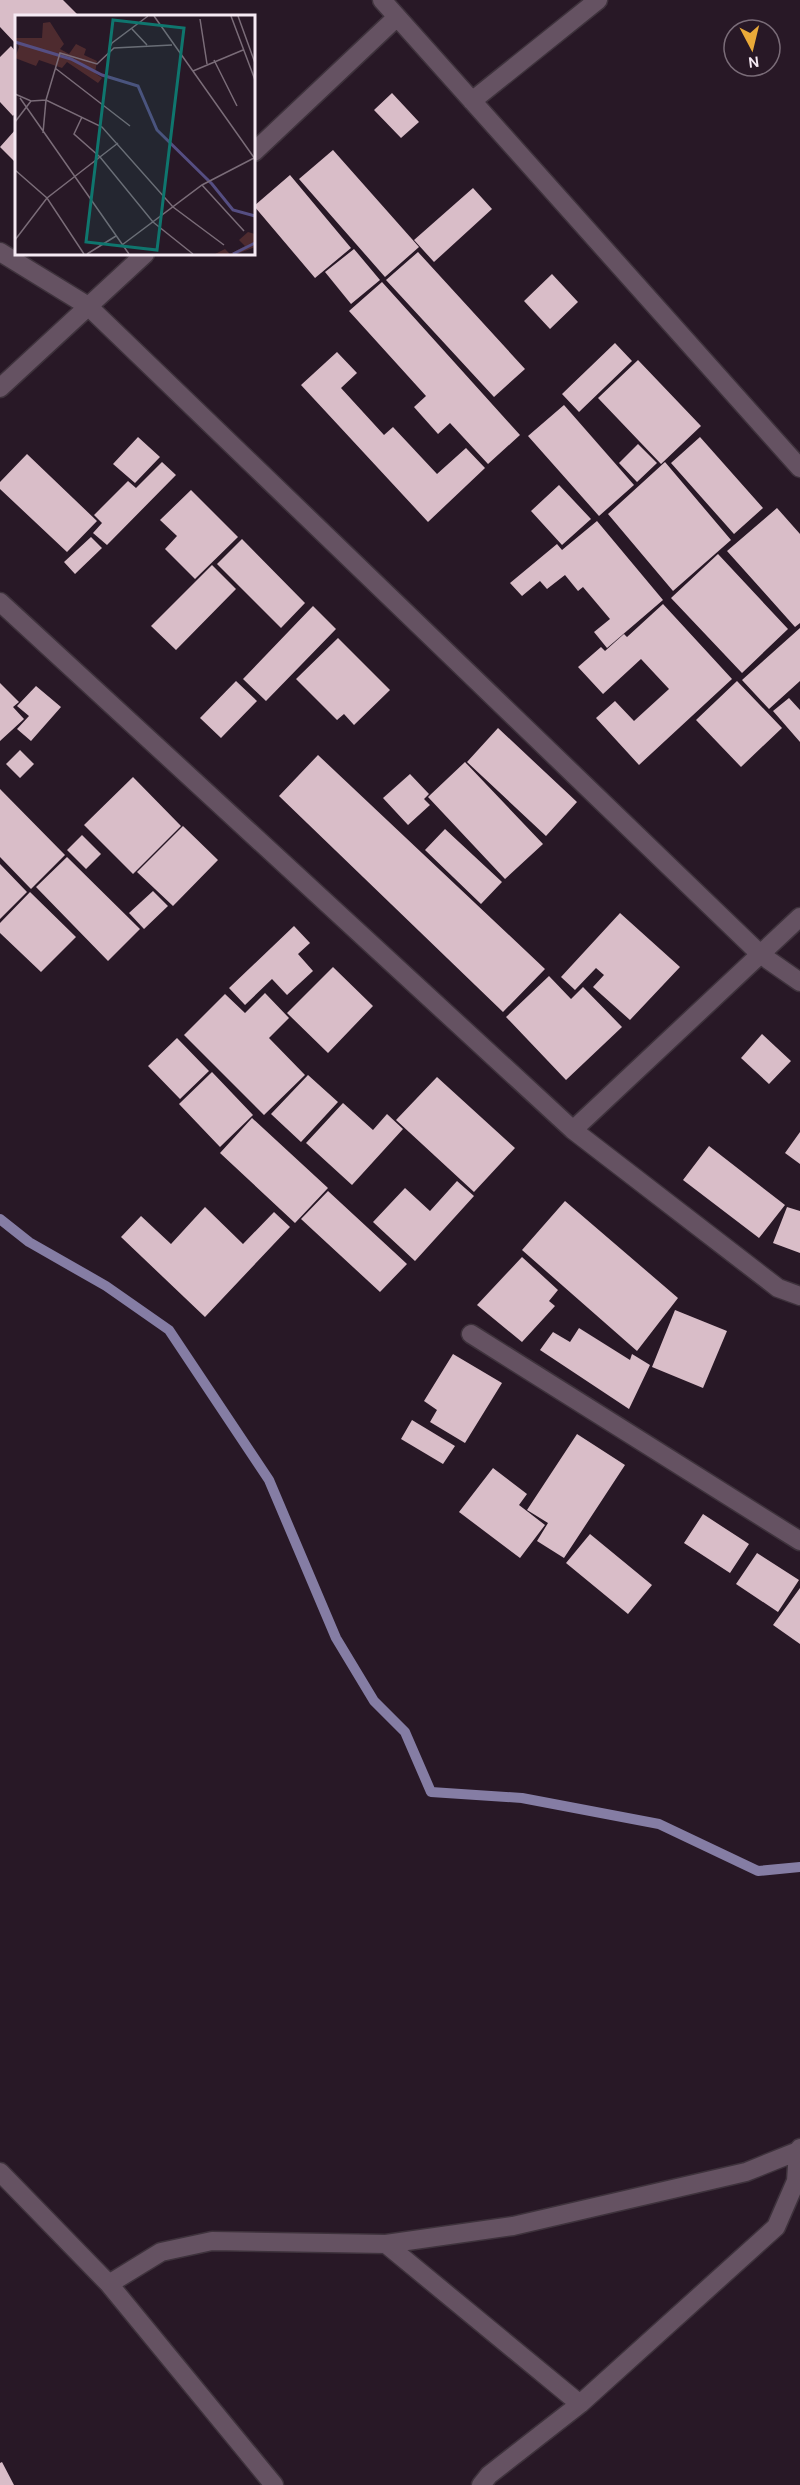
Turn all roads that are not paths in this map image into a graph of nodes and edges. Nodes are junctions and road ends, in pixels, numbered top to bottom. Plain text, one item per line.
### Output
1 (382, 0) edge
2 (598, 0) edge
3 (397, 17) junction
4 (472, 101) junction
5 (255, 151) edge
6 (0, 252) edge
7 (144, 255) edge
8 (88, 306) junction
9 (0, 388) edge
10 (800, 468) edge
11 (0, 602) edge
12 (800, 916) edge
13 (760, 954) junction
14 (800, 982) edge
15 (573, 1130) junction
16 (800, 1296) edge
17 (471, 1335) dead end
18 (800, 1541) edge
19 (799, 2149) edge
20 (0, 2172) edge
21 (386, 2244) junction
22 (109, 2284) junction
23 (580, 2404) junction
24 (274, 2485) edge
25 (481, 2485) edge

1 - 3 street
2 - 4 street
3 - 4 street
3 - 5 street
4 - 10 street
6 - 8 street
7 - 8 street
8 - 9 street
8 - 13 street
11 - 15 street
12 - 13 street
13 - 14 street
13 - 15 street
15 - 16 street
17 - 18 street
19 - 21 street
19 - 23 street
20 - 22 street
21 - 22 street
21 - 23 street
22 - 24 street
23 - 25 street

